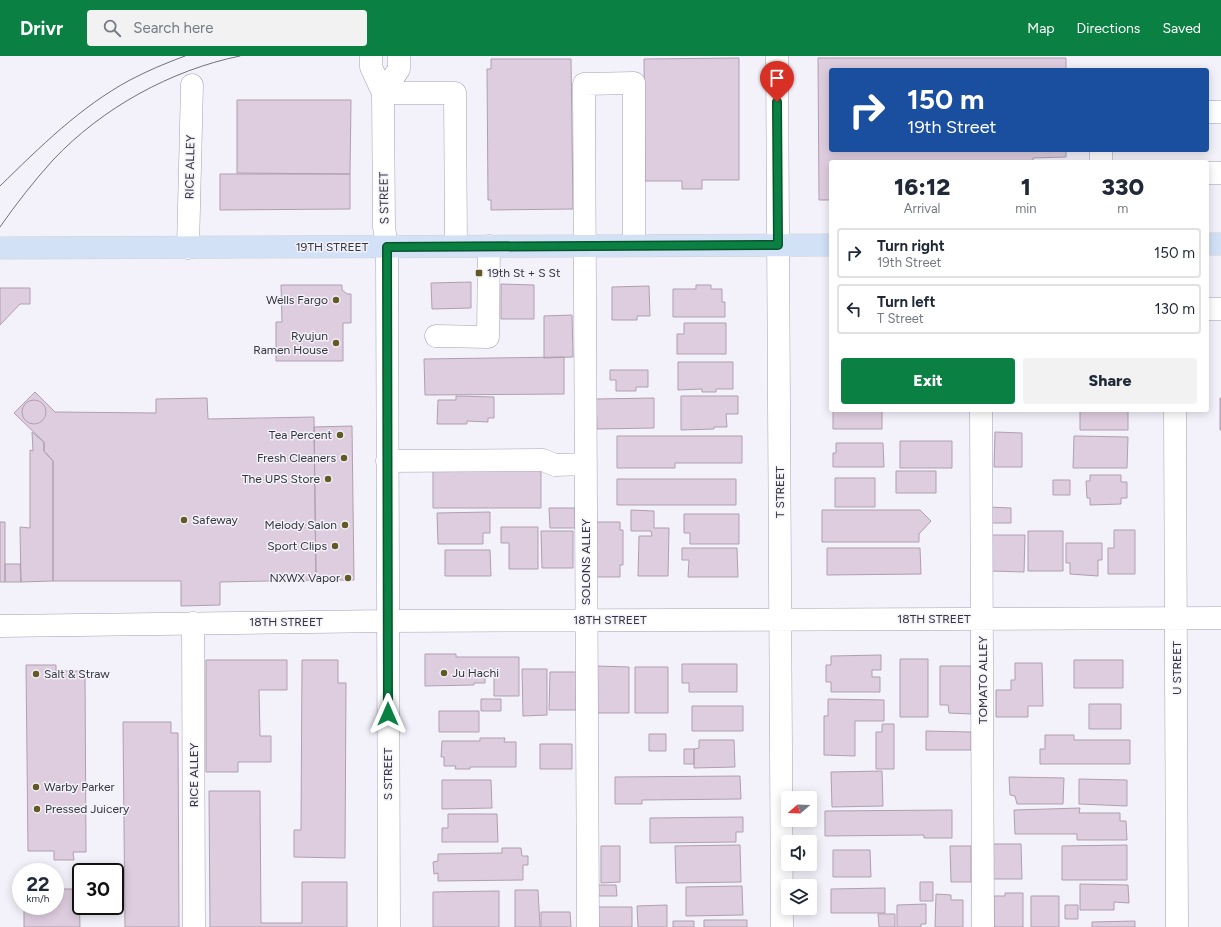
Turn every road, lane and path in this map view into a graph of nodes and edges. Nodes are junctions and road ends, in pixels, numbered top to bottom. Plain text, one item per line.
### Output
1 (371, 56) edge
2 (399, 56) edge
3 (777, 56) edge
4 (192, 85) dead end
5 (383, 93) junction
6 (1209, 112) edge
7 (1221, 112) edge
8 (1209, 173) edge
9 (1221, 173) edge
10 (1209, 244) edge
11 (1221, 244) edge
12 (584, 245) junction
13 (634, 245) junction
14 (778, 245) junction
15 (829, 245) edge
16 (456, 246) junction
17 (489, 246) junction
18 (387, 247) junction
19 (0, 248) edge
20 (188, 248) junction
21 (1209, 309) edge
22 (1221, 309) edge
23 (436, 336) dead end
24 (981, 412) edge
25 (1175, 412) edge
26 (387, 461) junction
27 (586, 464) junction
28 (1177, 618) junction
29 (1221, 618) edge
30 (983, 619) junction
31 (586, 620) junction
32 (781, 620) junction
33 (388, 621) junction
34 (193, 623) junction
35 (0, 626) edge
36 (194, 927) edge
37 (389, 927) edge
38 (588, 927) edge
39 (782, 927) edge
40 (983, 927) edge
41 (1177, 927) edge

1 - 5 street, S STREET
2 - 5 street
3 - 14 street, T STREET
4 - 20 street, RICE ALLEY
5 - 16 street
5 - 18 street, S STREET
6 - 7 street
8 - 9 street
10 - 11 main road
12 - 13 main road, 19TH STREET
12 - 13 street, SOLONS ALLEY
12 - 17 main road, 19TH STREET
12 - 27 street, SOLONS ALLEY
13 - 14 main road, 19TH STREET
14 - 15 main road, 19TH STREET
14 - 32 street, T STREET
16 - 17 main road, 19TH STREET
16 - 18 main road, 19TH STREET
17 - 23 street
18 - 20 main road, 19TH STREET
18 - 26 street, S STREET
19 - 20 main road, 19TH STREET
21 - 22 street
24 - 30 street, TOMATO ALLEY
25 - 28 street, U STREET
26 - 27 street
26 - 33 street, S STREET
27 - 31 street, SOLONS ALLEY
28 - 29 street, 18TH STREET
28 - 30 street, 18TH STREET
28 - 41 street, U STREET
30 - 32 street, 18TH STREET
30 - 40 street, TOMATO ALLEY
31 - 32 street, 18TH STREET
31 - 33 street, 18TH STREET
31 - 38 street, SOLONS ALLEY
32 - 39 street, T STREET
33 - 34 street, 18TH STREET
33 - 37 street, S STREET
34 - 35 street, 18TH STREET
34 - 36 street, RICE ALLEY

